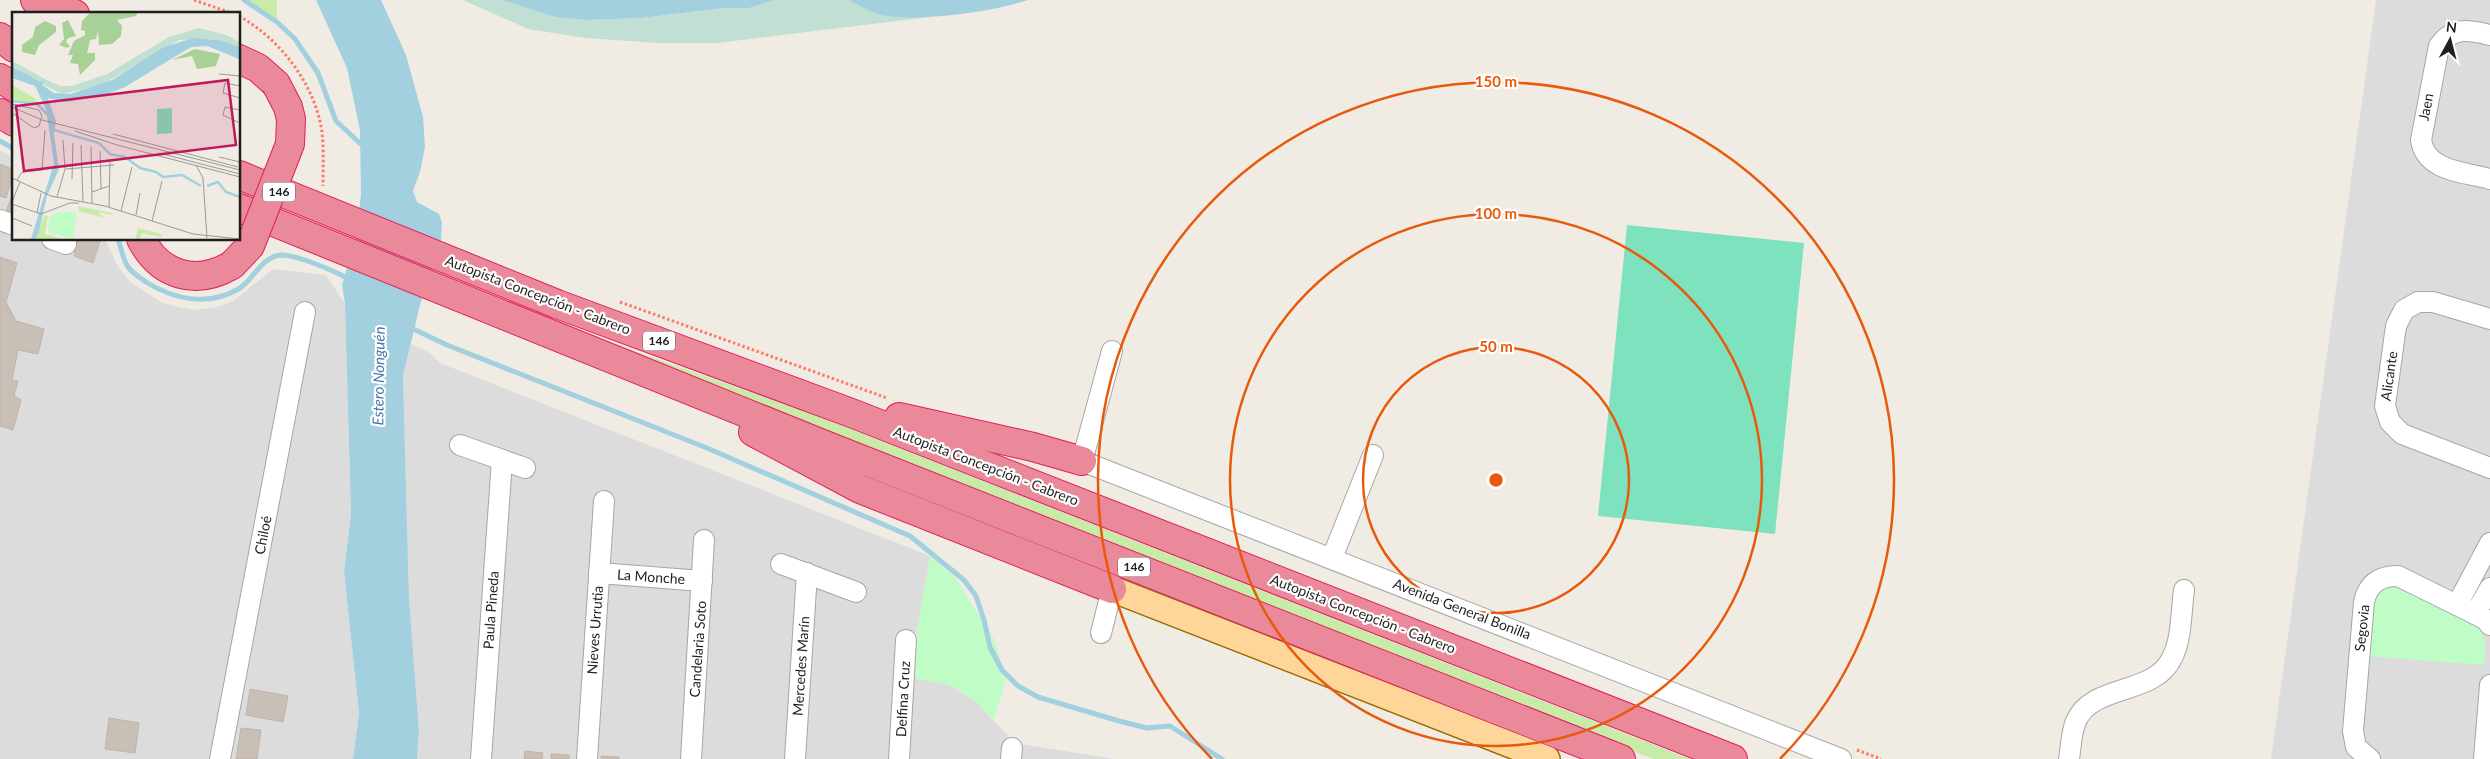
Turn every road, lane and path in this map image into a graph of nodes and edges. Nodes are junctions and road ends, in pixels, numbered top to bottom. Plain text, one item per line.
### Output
1 (35, 0) edge
2 (194, 0) edge
3 (69, 12) edge
4 (228, 12) edge
5 (2490, 35) edge
6 (0, 37) edge
7 (12, 46) edge
8 (240, 59) edge
9 (0, 78) edge
10 (12, 86) edge
11 (0, 113) edge
12 (12, 121) edge
13 (240, 175) edge
14 (2490, 180) edge
15 (240, 208) edge
16 (0, 220) edge
17 (12, 224) edge
18 (142, 240) edge
19 (613, 299) dead end
20 (305, 312) dead end
21 (2490, 319) edge
22 (1112, 351) dead end
23 (647, 374) junction
24 (792, 392) junction
25 (895, 401) dead end
26 (460, 445) dead end
27 (1373, 455) dead end
28 (502, 460) junction
29 (1082, 462) junction
30 (525, 468) dead end
31 (2490, 468) edge
32 (604, 501) dead end
33 (704, 540) dead end
34 (2490, 543) edge
35 (1332, 558) junction
36 (781, 564) dead end
37 (599, 573) junction
38 (807, 573) junction
39 (702, 581) junction
40 (2490, 588) edge
41 (1112, 589) junction
42 (2184, 590) dead end
43 (856, 592) dead end
44 (2457, 605) junction
45 (2483, 620) edge
46 (1101, 633) dead end
47 (906, 640) dead end
48 (2490, 685) edge
49 (220, 759) edge
50 (481, 759) edge
51 (587, 759) edge
52 (691, 759) edge
53 (795, 759) edge
54 (899, 759) edge
55 (1547, 759) edge
56 (1621, 759) edge
57 (1733, 759) edge
58 (1841, 759) edge
59 (2069, 759) edge
60 (2370, 759) edge
61 (2484, 759) edge

1 - 3 highway
2 - 4 path
5 - 14 street, Jaen
6 - 7 highway
8 - 18 highway, bridge
9 - 10 highway
11 - 12 highway
13 - 24 highway, Autopista Concepción - Cabrero / 146
15 - 23 highway, 146
16 - 17 street
19 - 25 path
20 - 49 street, Chiloé
21 - 31 street, Alicante
22 - 29 street
23 - 41 highway
23 - 56 highway, 146
24 - 29 highway
24 - 57 highway, Autopista Concepción - Cabrero / 146
26 - 28 street
27 - 35 street
28 - 30 street
28 - 50 street, Paula Pineda
29 - 35 street, Avenida General Bonilla
32 - 37 street, Nieves Urrutia
33 - 39 street, Candelaria Soto
34 - 44 street
35 - 58 street, Avenida General Bonilla
36 - 38 street
37 - 39 street, La Monche
37 - 51 street, Nieves Urrutia
38 - 43 street
38 - 53 street, Mercedes Marín
39 - 52 street, Candelaria Soto
40 - 45 street, Segovia
41 - 46 street
41 - 55 main road
42 - 59 street
44 - 45 street, Segovia
44 - 60 street, Segovia
47 - 54 street, Delfina Cruz
48 - 61 street

